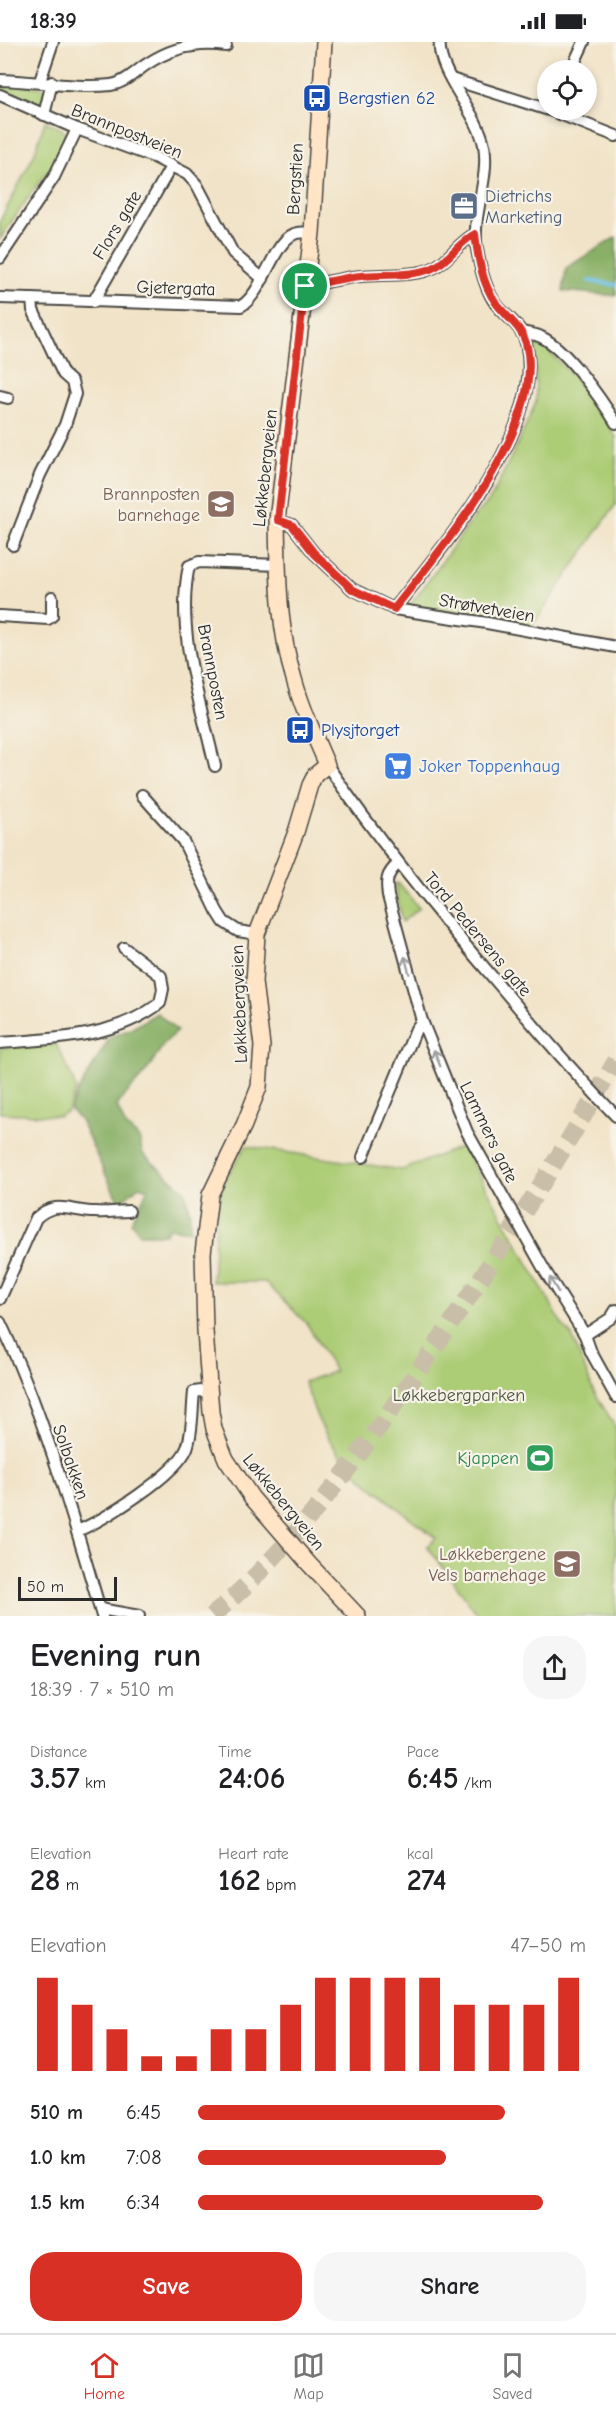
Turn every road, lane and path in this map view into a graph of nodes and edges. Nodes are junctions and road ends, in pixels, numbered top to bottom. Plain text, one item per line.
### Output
1 (53, 42) edge
2 (324, 42) edge
3 (440, 42) edge
4 (584, 42) edge
5 (226, 46) dead end
6 (576, 60) edge
7 (451, 79) junction
8 (0, 80) edge
9 (40, 81) junction
10 (51, 82) junction
11 (0, 95) edge
12 (537, 105) edge
13 (44, 115) junction
14 (577, 120) edge
15 (77, 129) junction
16 (616, 136) edge
17 (172, 165) junction
18 (312, 233) junction
19 (475, 234) junction
20 (0, 258) edge
21 (263, 279) junction
22 (305, 286) junction
23 (0, 298) edge
24 (32, 299) junction
25 (93, 302) junction
26 (302, 317) joint
27 (522, 332) junction
28 (616, 423) edge
29 (278, 520) junction
30 (13, 544) dead end
31 (278, 565) junction
32 (52, 597) dead end
33 (394, 609) junction
34 (0, 616) edge
35 (616, 647) edge
36 (327, 765) junction
37 (215, 766) dead end
38 (142, 795) dead end
39 (398, 864) junction
40 (256, 934) junction
41 (124, 948) dead end
42 (422, 1021) junction
43 (0, 1043) edge
44 (616, 1116) edge
45 (363, 1157) dead end
46 (129, 1211) dead end
47 (0, 1299) edge
48 (616, 1310) edge
49 (0, 1322) edge
50 (585, 1335) junction
51 (208, 1390) junction
52 (616, 1397) edge
53 (77, 1531) junction
54 (101, 1612) edge
55 (139, 1616) edge
56 (358, 1616) edge

1 - 9 street
2 - 18 main road, Bergstien
3 - 7 street
4 - 6 street
5 - 10 street
7 - 12 street
7 - 19 street
8 - 9 street
9 - 10 street
10 - 13 street
11 - 13 street, Brannpostveien
13 - 15 street, Brannpostveien
14 - 16 street
15 - 17 street, Brannpostveien
15 - 20 street
17 - 21 street, Brannpostveien
17 - 25 street, Flors gate
18 - 21 street, Gjetergata
18 - 22 main road, Bergstien
19 - 22 street
19 - 27 street
21 - 25 street, Gjetergata
22 - 26 main road, Bergstien
23 - 24 street, Gjetergata
24 - 25 street, Gjetergata
24 - 30 street
26 - 29 main road, Løkkebergveien
27 - 28 street
27 - 33 street
29 - 31 main road, Løkkebergveien
29 - 33 street, Strøtvetveien
31 - 36 main road, Løkkebergveien
31 - 37 street, Brannposten
32 - 34 street
33 - 35 street, Strøtvetveien
36 - 39 street, Tord Pedersens gate
36 - 40 main road, Løkkebergveien
38 - 40 street
42 -> 39 street, Lammers gate
39 - 44 street, Tord Pedersens gate
40 - 51 main road, Løkkebergveien
41 - 43 street
42 - 45 street
50 -> 42 street, Lammers gate
46 - 47 street
48 - 50 street
49 - 53 street, Solbakken
50 - 52 street, Lammers gate
51 - 53 street
51 - 56 main road, Løkkebergveien
53 - 54 street, Solbakken
54 - 55 street

